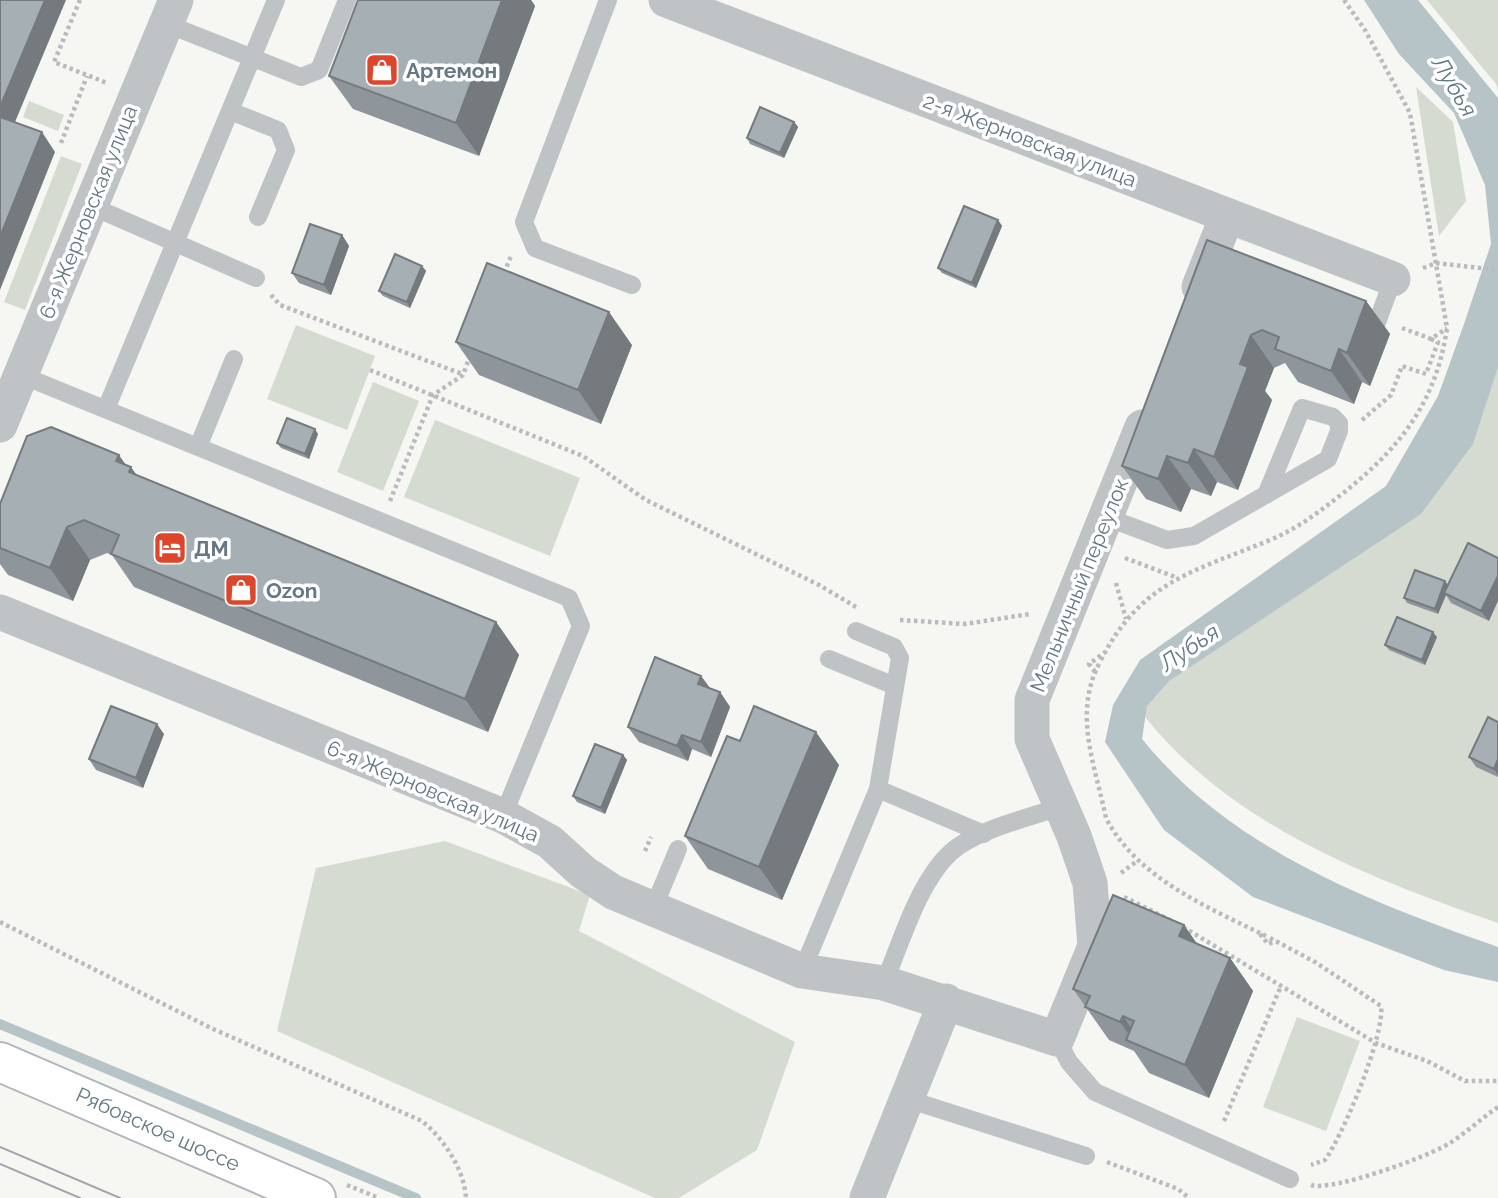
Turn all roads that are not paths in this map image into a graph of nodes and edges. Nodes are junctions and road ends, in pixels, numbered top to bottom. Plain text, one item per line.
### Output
1 (276, 0) edge
2 (347, 0) edge
3 (608, 0) edge
4 (666, 0) edge
5 (718, 9) edge
6 (171, 12) edge
7 (252, 58) junction
8 (230, 111) junction
9 (91, 206) junction
10 (1227, 216) junction
11 (258, 217) dead end
12 (175, 244) junction
13 (256, 278) road end
14 (1393, 279) joint
15 (632, 285) dead end
16 (1189, 311) edge
17 (1376, 323) road end
18 (234, 359) dead end
19 (21, 375) junction
20 (1153, 401) edge
21 (106, 409) junction
22 (0, 425) edge
23 (198, 447) junction
24 (1266, 495) junction
25 (1106, 517) junction
26 (0, 612) edge
27 (856, 631) dead end
28 (829, 659) dead end
29 (895, 686) junction
30 (878, 789) junction
31 (1060, 807) junction
32 (503, 816) junction
33 (984, 834) junction
34 (678, 849) dead end
35 (653, 909) junction
36 (802, 971) junction
37 (884, 983) junction
38 (946, 1001) junction
39 (1056, 1039) junction
40 (0, 1062) edge
41 (907, 1100) junction
42 (1086, 1156) road end
43 (1290, 1178) road end
44 (316, 1198) edge
45 (867, 1198) edge

1 - 7 lane
2 - 7 lane
3 - 15 lane
4 - 5 street, 2-я Жерновская улица
5 - 10 street, 2-я Жерновская улица
6 - 7 lane
6 - 9 street, 6-я Жерновская улица
7 - 8 lane
8 - 11 lane
8 - 12 lane
9 - 12 lane
9 - 19 street, 6-я Жерновская улица
10 - 14 street, 2-я Жерновская улица
10 - 16 street
12 - 13 lane
12 - 21 lane
14 - 17 lane
18 - 23 lane
19 - 21 lane
19 - 22 street, 6-я Жерновская улица
20 - 25 street, Мельничный переулок
21 - 23 lane
23 - 32 lane
24 - 24 lane
24 - 25 lane
25 - 31 street, Мельничный переулок
26 - 32 street, 6-я Жерновская улица
27 - 29 lane
28 - 29 lane
29 - 30 lane
30 - 33 lane
30 - 36 lane
31 - 33 lane
31 - 39 street, Мельничный переулок
32 - 35 street, 6-я Жерновская улица
33 - 37 lane
34 - 35 lane
35 - 36 street, 6-я Жерновская улица
36 - 37 street, 6-я Жерновская улица
37 - 38 street, 6-я Жерновская улица
38 - 39 street, 6-я Жерновская улица
38 - 41 street
39 - 43 lane
40 - 44 main road, Рябовское шоссе
41 - 42 lane
41 - 45 street

